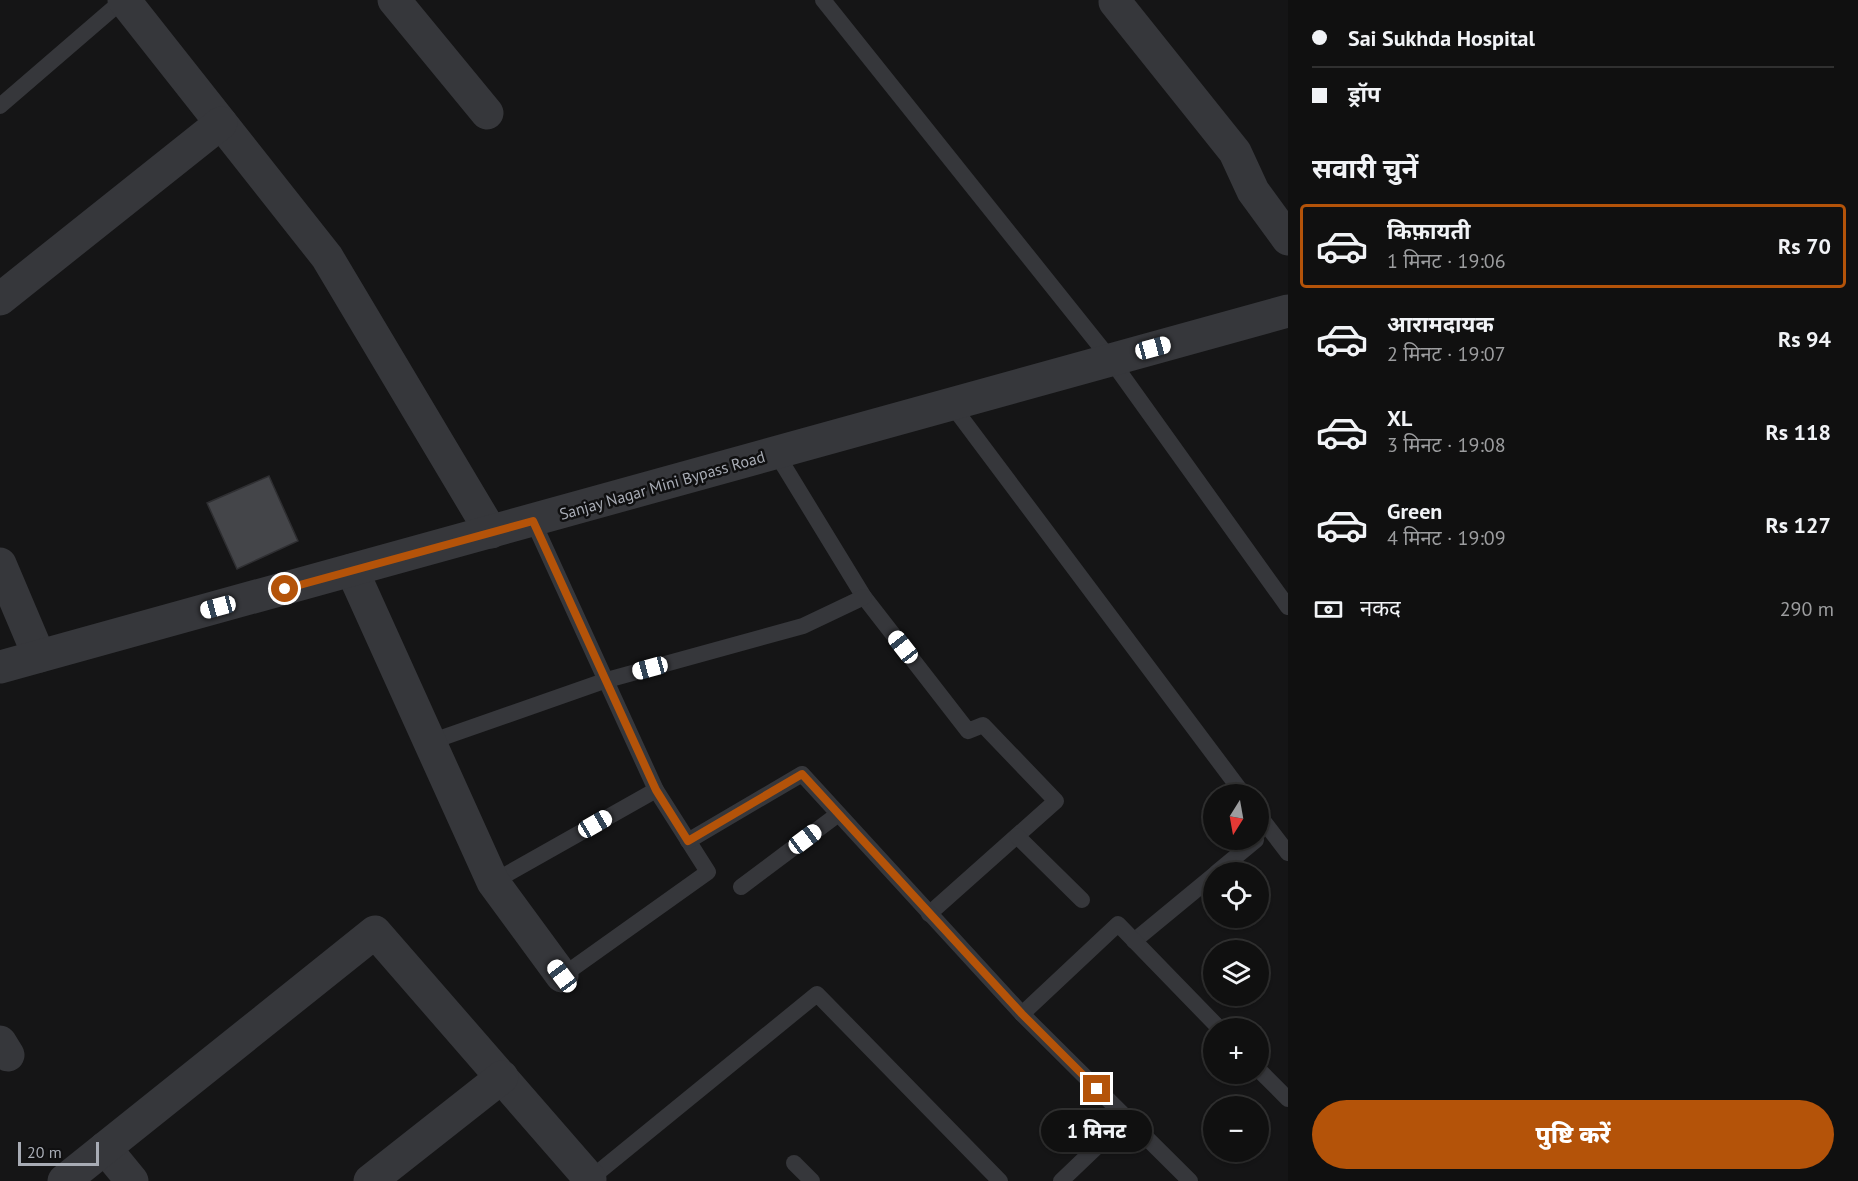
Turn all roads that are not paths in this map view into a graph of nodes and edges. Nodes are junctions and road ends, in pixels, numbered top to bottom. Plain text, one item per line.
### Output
1 (123, 0) edge
2 (394, 0) edge
3 (823, 0) edge
4 (1115, 1) edge
5 (0, 106) edge
6 (487, 113) dead end
7 (221, 123) junction
8 (1288, 239) edge
9 (0, 299) edge
10 (1288, 311) edge
11 (1110, 360) junction
12 (951, 404) junction
13 (776, 453) junction
14 (533, 521) junction
15 (491, 532) junction
16 (0, 564) edge
17 (352, 570) junction
18 (864, 597) junction
19 (1288, 607) edge
20 (39, 656) junction
21 (0, 667) edge
22 (607, 680) junction
23 (430, 742) junction
24 (1236, 784) edge
25 (656, 790) junction
26 (837, 815) junction
27 (1017, 836) junction
28 (688, 841) junction
29 (1269, 841) edge
30 (1244, 850) edge
31 (1288, 853) edge
32 (1230, 862) edge
33 (493, 882) junction
34 (1203, 884) edge
35 (741, 887) dead end
36 (1082, 900) dead end
37 (929, 914) junction
38 (1134, 941) junction
39 (562, 976) joint
40 (1022, 1014) junction
41 (1209, 1018) edge
42 (502, 1077) junction
43 (1269, 1080) edge
44 (1288, 1099) edge
45 (1127, 1118) junction
46 (105, 1148) junction
47 (794, 1163) dead end
48 (590, 1179) joint
49 (64, 1181) edge
50 (132, 1181) edge
51 (370, 1181) edge
52 (812, 1181) edge
53 (1000, 1181) edge
54 (1061, 1181) edge
55 (1190, 1181) edge

1 - 5 lane
1 - 7 street
2 - 6 street
3 - 11 lane
4 - 8 street
7 - 9 street
7 - 15 street
10 - 11 street, Sanjay Nagar Mini Bypass Road
11 - 12 street, Sanjay Nagar Mini Bypass Road
11 - 19 lane
12 - 13 street, Sanjay Nagar Mini Bypass Road
12 - 24 lane
13 - 14 street, Sanjay Nagar Mini Bypass Road
13 - 18 lane
14 - 15 street, Sanjay Nagar Mini Bypass Road
14 - 22 lane
15 - 17 street, Sanjay Nagar Mini Bypass Road
16 - 20 street
17 - 20 street, Sanjay Nagar Mini Bypass Road
17 - 23 street
18 - 22 lane
18 - 27 lane
20 - 21 street, Sanjay Nagar Mini Bypass Road
22 - 23 lane
22 - 25 lane
23 - 33 street
25 - 28 lane
25 - 33 lane
26 - 28 lane
26 - 35 lane
26 - 37 lane
27 - 36 lane
27 - 37 lane
28 - 39 lane
29 - 31 lane
30 - 32 lane
33 - 39 street
34 - 38 lane
37 - 40 lane
38 - 40 lane
38 - 41 lane
40 - 45 lane
42 - 46 street
42 - 48 street
42 - 51 street
43 - 44 lane
45 - 54 lane
45 - 55 lane
46 - 49 street
46 - 50 street
47 - 52 lane
48 - 53 lane

